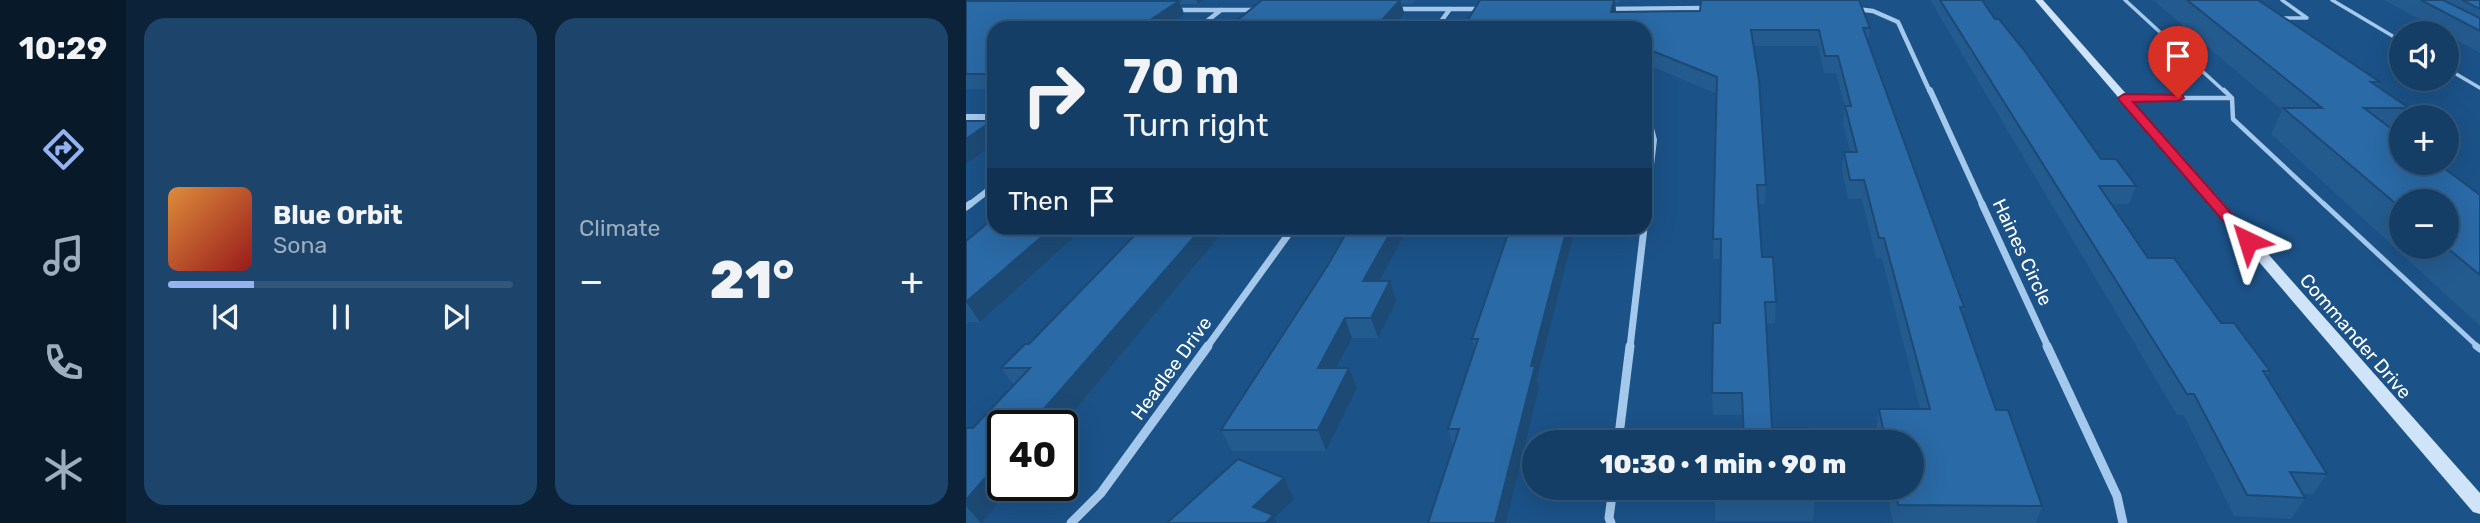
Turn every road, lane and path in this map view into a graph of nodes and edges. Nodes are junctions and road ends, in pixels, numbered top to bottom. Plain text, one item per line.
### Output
1 (1660, 0) edge
2 (2039, 0) edge
3 (2125, 0) edge
4 (2282, 0) edge
5 (2332, 0) edge
6 (1658, 8) junction
7 (1711, 8) edge
8 (1262, 9) edge
9 (1383, 9) edge
10 (1450, 9) junction
11 (1492, 9) edge
12 (1603, 9) edge
13 (1853, 9) edge
14 (1166, 10) edge
15 (1221, 10) junction
16 (2269, 18) edge
17 (1207, 21) edge
18 (1441, 21) edge
19 (2389, 34) edge
20 (2459, 76) edge
21 (2480, 88) edge
22 (2124, 98) junction
23 (2232, 98) junction
24 (966, 117) edge
25 (987, 117) edge
26 (1652, 132) edge
27 (1652, 157) edge
28 (987, 191) edge
29 (966, 207) edge
30 (1288, 235) edge
31 (1643, 235) edge
32 (2480, 349) edge
33 (1620, 430) edge
34 (1611, 500) edge
35 (2480, 506) edge
36 (1071, 523) edge
37 (1611, 523) edge
38 (2123, 523) edge

1 - 6 street
2 - 22 street, Commander Drive
3 - 23 lane
4 - 16 lane
5 - 19 lane
6 - 7 street
6 - 12 street
8 - 15 street
9 - 10 street
10 - 11 street
10 - 18 street
13 - 38 street, Haines Circle
14 - 15 street
15 - 17 street
20 - 21 lane
22 - 23 lane
22 - 35 street, Commander Drive
23 - 32 lane
24 - 25 street
26 - 27 street
28 - 29 street
30 - 36 street, Headlee Drive
31 - 33 street
34 - 37 street

